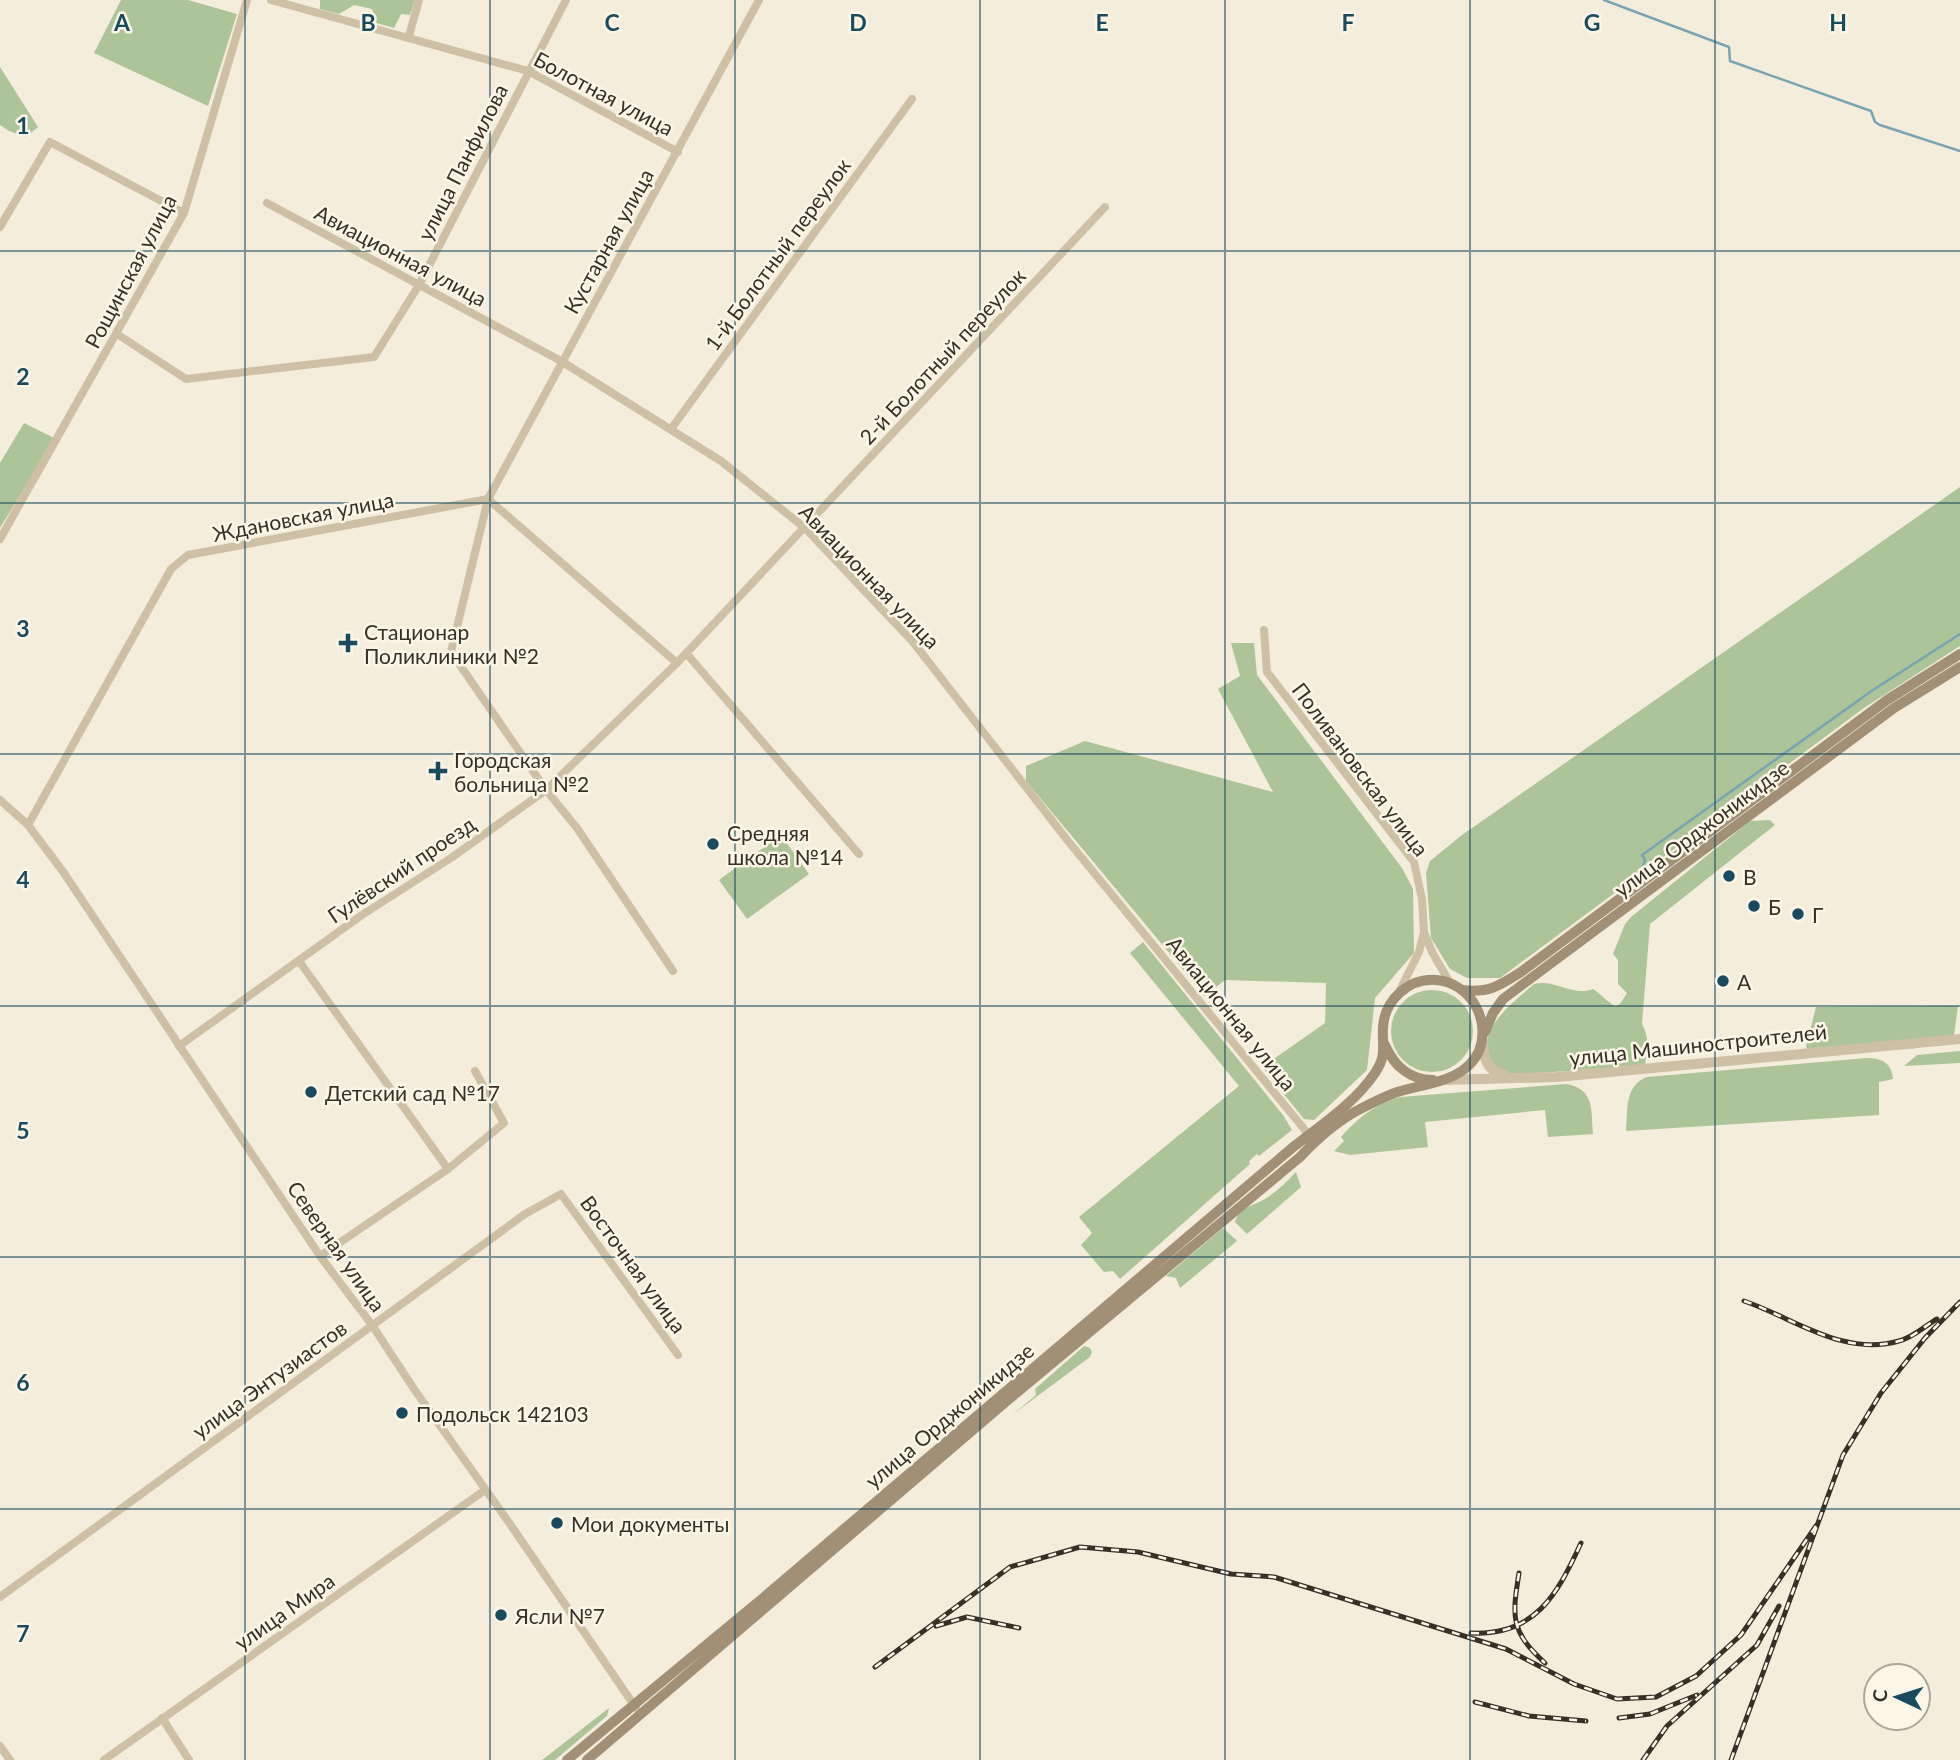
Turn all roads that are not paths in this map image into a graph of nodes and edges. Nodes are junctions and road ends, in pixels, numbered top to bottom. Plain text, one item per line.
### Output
1 (247, 0) edge
2 (271, 0) edge
3 (419, 0) edge
4 (566, 0) edge
5 (756, 1) edge
6 (409, 36) junction
7 (528, 71) junction
8 (912, 100) dead end
9 (678, 152) junction
10 (267, 203) dead end
11 (1105, 207) dead end
12 (184, 214) junction
13 (0, 227) edge
14 (419, 285) junction
15 (117, 334) junction
16 (561, 361) junction
17 (671, 429) junction
18 (488, 499) junction
19 (805, 528) junction
20 (0, 539) edge
21 (1264, 630) dead end
22 (686, 653) junction
23 (1960, 654) edge
24 (677, 663) junction
25 (1960, 667) edge
26 (546, 790) junction
27 (0, 800) edge
28 (28, 825) junction
29 (859, 854) dead end
30 (1424, 932) junction
31 (299, 961) junction
32 (673, 971) dead end
33 (1450, 983) junction
34 (1462, 990) junction
35 (1399, 993) junction
36 (1482, 1038) junction
37 (1960, 1040) edge
38 (1384, 1042) junction
39 (179, 1046) junction
40 (475, 1071) dead end
41 (1557, 1077) junction
42 (1440, 1080) junction
43 (1357, 1104) junction
44 (1309, 1135) junction
45 (448, 1169) junction
46 (561, 1194) joint
47 (320, 1256) junction
48 (372, 1325) junction
49 (678, 1355) dead end
50 (485, 1490) junction
51 (0, 1597) edge
52 (633, 1705) junction
53 (641, 1716) junction
54 (162, 1718) junction
55 (0, 1746) edge
56 (10, 1760) edge
57 (104, 1760) edge
58 (189, 1760) edge
59 (567, 1760) edge
60 (587, 1760) edge

1 - 12 street, Рощинская улица
2 - 6 street, Болотная улица
3 - 6 street
4 - 7 street, улица Панфилова
5 - 9 street, Кустарная улица
6 - 7 street, Болотная улица
7 - 9 street, Болотная улица
7 - 14 street, улица Панфилова
8 - 17 street, 1-й Болотный переулок
9 - 16 street, Кустарная улица
10 - 14 street, Авиационная улица
11 - 19 street, 2-й Болотный переулок
12 - 13 street
12 - 15 street, Рощинская улица
14 - 15 street, улица Панфилова
14 - 16 street, Авиационная улица
15 - 20 street, Рощинская улица
16 - 17 street, Авиационная улица
16 - 18 street, Кустарная улица
17 - 19 street, Авиационная улица
18 - 24 street
18 - 26 street, Кустарная улица
18 - 28 street, Ждановская улица
19 - 22 street, Гулёвский проезд
19 - 44 street, Авиационная улица
21 - 30 street, Поливановская улица
22 - 24 street, Гулёвский проезд
22 - 29 street
23 - 34 main road, улица Орджоникидзе
24 - 26 street, Гулёвский проезд
25 - 36 main road, улица Орджоникидзе
26 - 31 street, Гулёвский проезд
26 - 32 street, Кустарная улица
27 - 28 street, Северная улица
28 - 39 street, Северная улица
30 - 33 street
30 - 35 street
31 - 39 street, Гулёвский проезд
31 - 45 street
33 - 34 main road
33 - 35 main road
34 - 36 main road
35 - 38 main road
36 - 41 street
36 - 42 main road
37 - 41 street, улица Машиностроителей
38 - 42 main road
38 - 43 main road
39 - 47 street, Северная улица
40 - 45 street
41 - 42 street, улица Машиностроителей
42 - 43 main road
43 - 44 main road, улица Орджоникидзе
43 - 53 main road, улица Орджоникидзе
44 - 52 main road, улица Орджоникидзе
45 - 47 street
46 - 48 street, улица Энтузиастов
46 - 49 street, Восточная улица
47 - 48 street, Северная улица
48 - 50 street, Северная улица
48 - 51 street, улица Энтузиастов
50 - 52 street, Северная улица
50 - 54 street, улица Мира
52 - 53 street, Северная улица
52 - 59 main road, улица Орджоникидзе
53 - 60 main road, улица Орджоникидзе
54 - 57 street, улица Мира
54 - 58 street
55 - 56 street

